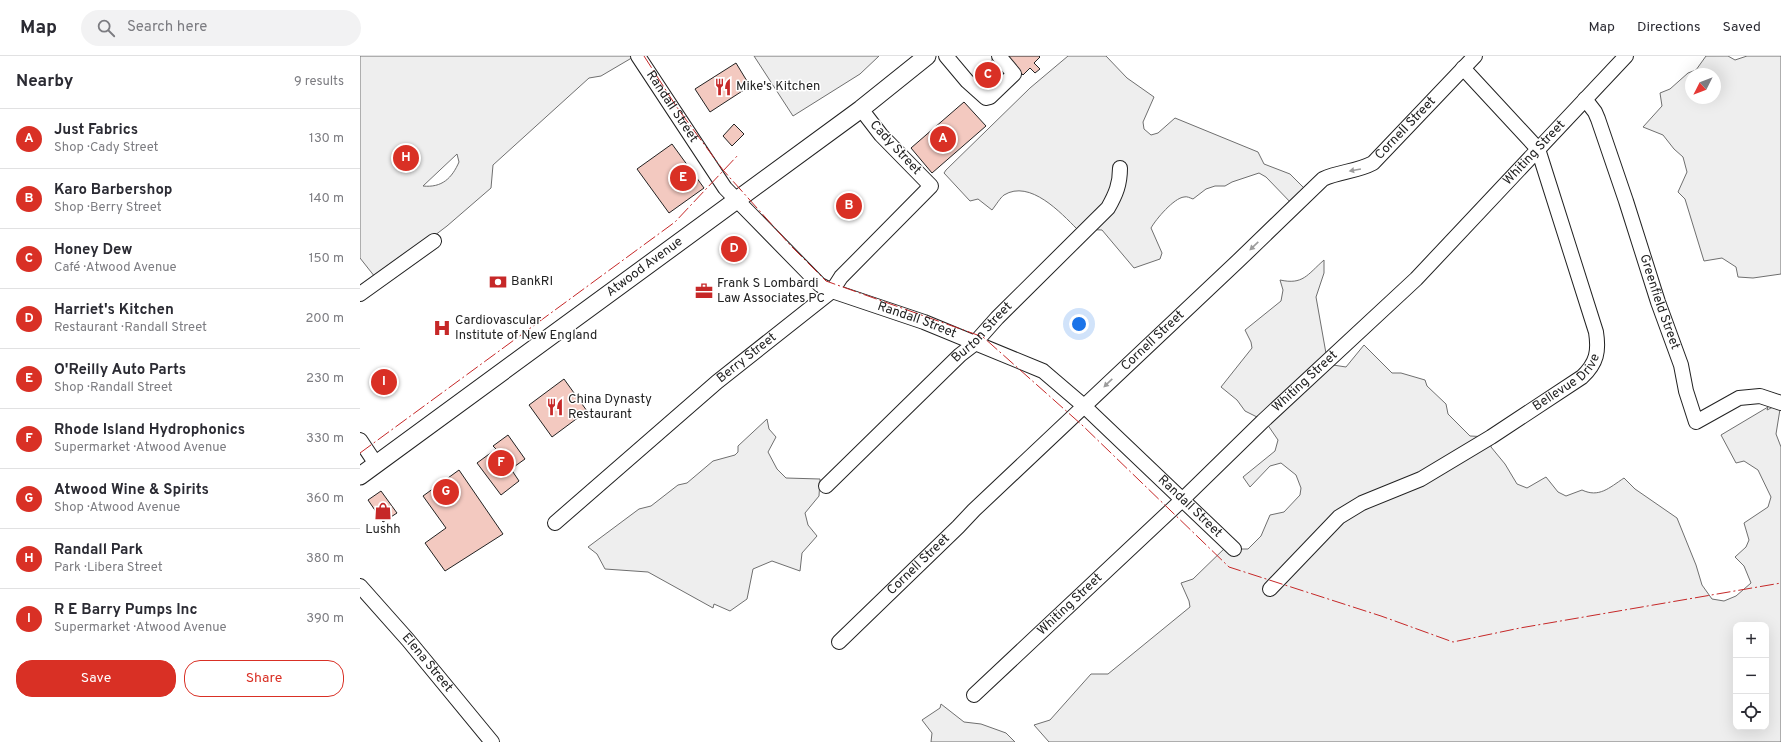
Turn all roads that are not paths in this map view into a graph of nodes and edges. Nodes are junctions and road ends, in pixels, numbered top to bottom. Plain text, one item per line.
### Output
1 (638, 56) edge
2 (927, 56) edge
3 (946, 56) edge
4 (999, 56) edge
5 (1475, 56) edge
6 (1626, 56) edge
7 (1463, 68) junction
8 (1585, 99) junction
9 (861, 109) junction
10 (1538, 149) junction
11 (1120, 168) dead end
12 (931, 186) joint
13 (735, 201) junction
14 (434, 241) dead end
15 (832, 291) junction
16 (360, 294) edge
17 (975, 342) junction
18 (1781, 403) edge
19 (1084, 406) junction
20 (360, 440) edge
21 (376, 464) junction
22 (360, 476) edge
23 (826, 486) dead end
24 (1183, 499) junction
25 (555, 523) dead end
26 (1234, 549) dead end
27 (360, 586) edge
28 (1270, 589) dead end
29 (839, 642) dead end
30 (974, 695) dead end
31 (492, 742) edge

1 - 13 street, Randall Street
2 - 9 main road, Atwood Avenue
3 - 4 street
5 - 7 street, Cornell Street
6 - 8 street, Whiting Street
7 - 10 street, Bellevue Drive
7 -> 19 street, Cornell Street
8 - 10 street, Whiting Street
8 - 18 street, Greenfield Street
9 - 12 street, Cady Street
9 - 13 main road, Atwood Avenue
10 - 24 street, Whiting Street
10 - 28 street, Bellevue Drive
11 - 17 street, Burton Street
12 - 15 street, Berry Street
13 - 15 street, Randall Street
13 - 21 main road, Atwood Avenue
14 - 16 street
15 - 17 street, Randall Street
15 - 25 street, Berry Street
17 - 19 street, Randall Street
17 - 23 street, Burton Street
19 - 24 street, Randall Street
19 - 29 street, Cornell Street
20 - 21 street
21 - 22 main road, Atwood Avenue
24 - 26 street, Randall Street
24 - 30 street, Whiting Street
27 - 31 street, Elena Street

